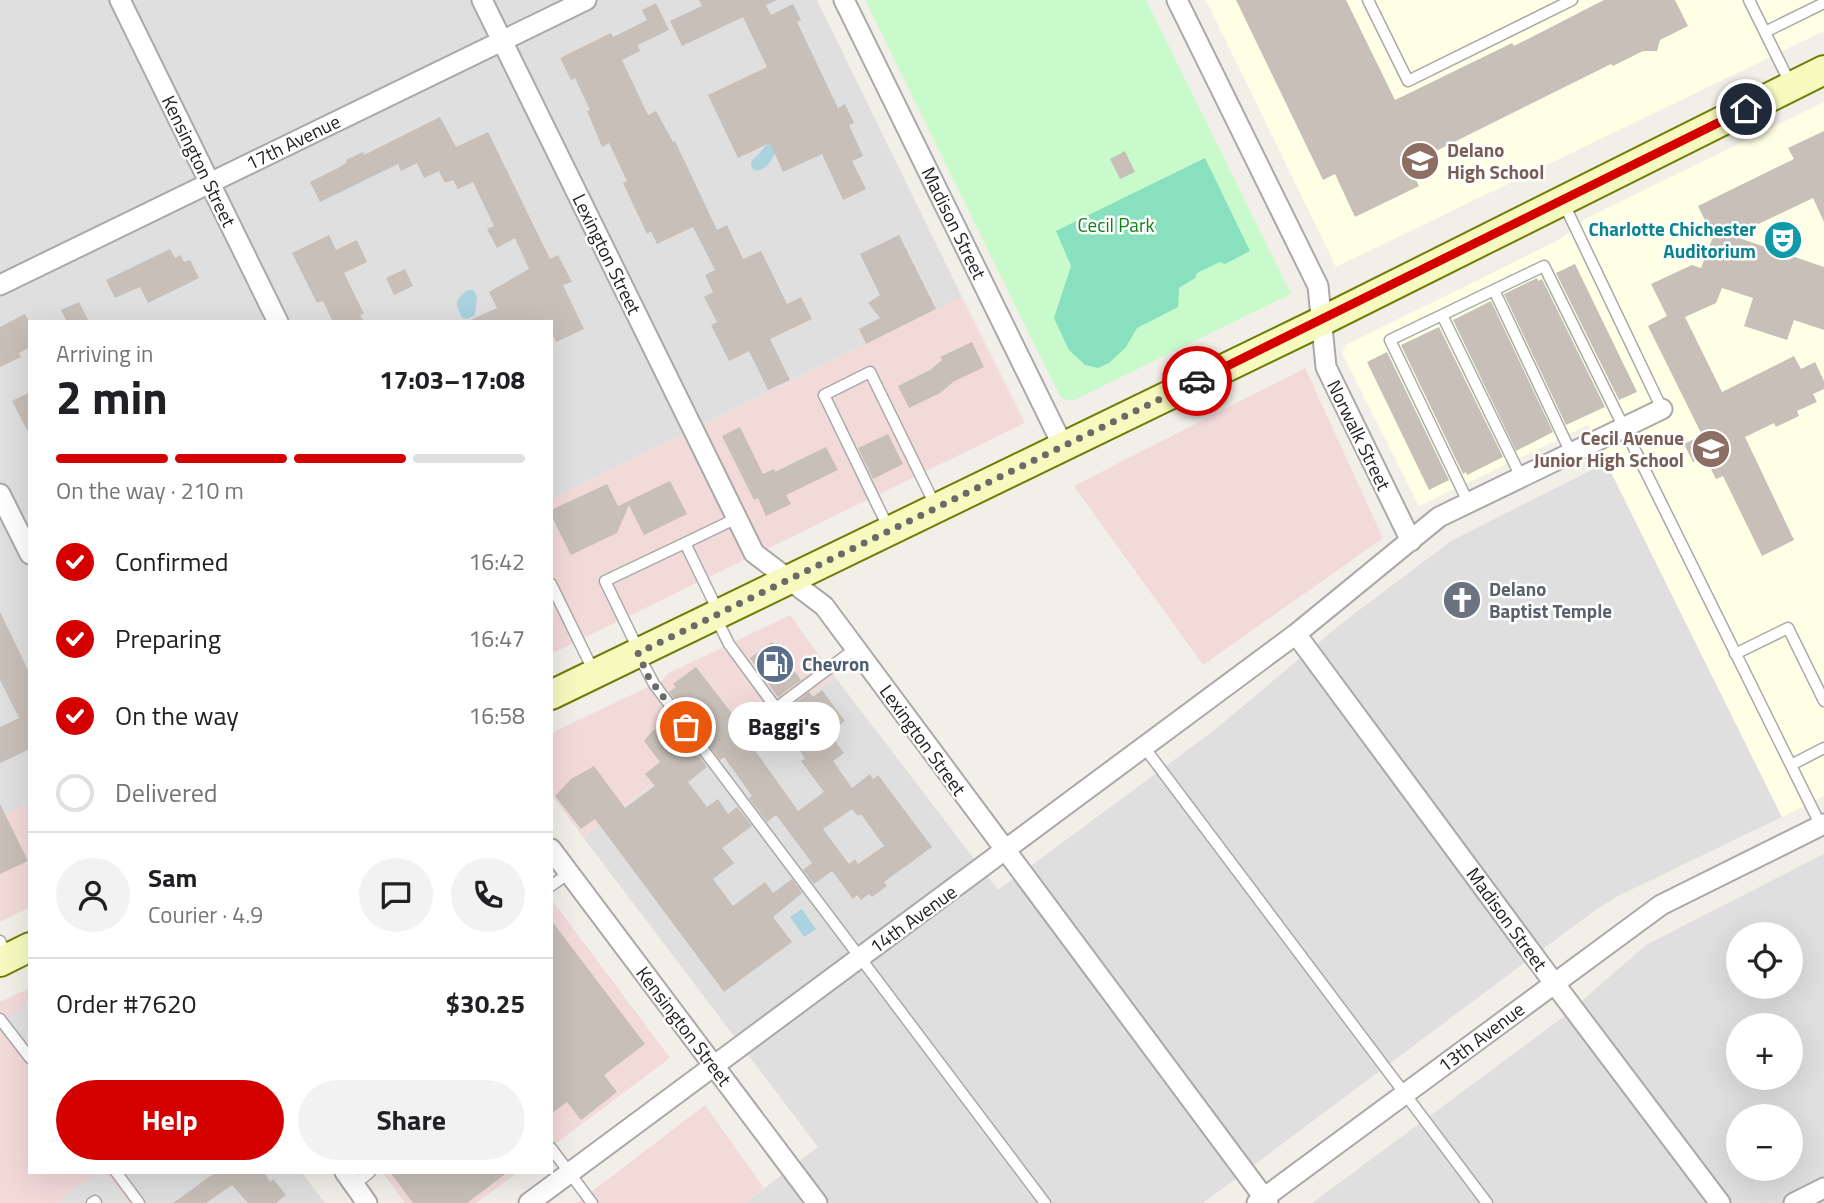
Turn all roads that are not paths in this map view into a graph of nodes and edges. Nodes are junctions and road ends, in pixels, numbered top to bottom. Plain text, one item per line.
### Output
1 (120, 0) edge
2 (482, 0) edge
3 (586, 0) edge
4 (844, 0) edge
5 (1177, 0) edge
6 (1368, 0) edge
7 (1572, 0) edge
8 (1749, 0) edge
9 (1824, 3) edge
10 (1765, 32) junction
11 (502, 41) junction
12 (1824, 70) edge
13 (1792, 86) junction
14 (209, 183) junction
15 (1562, 201) junction
16 (0, 285) edge
17 (1494, 290) junction
18 (1442, 315) junction
19 (277, 320) edge
20 (1320, 322) junction
21 (1662, 409) joint
22 (1623, 428) junction
23 (1063, 446) junction
24 (1571, 453) junction
25 (1521, 477) junction
26 (0, 494) edge
27 (1468, 502) junction
28 (936, 508) junction
29 (737, 519) junction
30 (890, 530) junction
31 (1411, 541) junction
32 (685, 543) junction
33 (28, 550) edge
34 (788, 580) junction
35 (553, 588) edge
36 (717, 615) junction
37 (1296, 634) junction
38 (856, 648) junction
39 (639, 652) junction
40 (1735, 654) junction
41 (595, 674) junction
42 (553, 694) edge
43 (1824, 701) edge
44 (1144, 747) junction
45 (1824, 748) edge
46 (1791, 765) junction
47 (1823, 825) edge
48 (1005, 851) junction
49 (553, 852) edge
50 (569, 873) junction
51 (553, 885) edge
52 (859, 958) junction
53 (1554, 983) junction
54 (0, 1019) edge
55 (28, 1055) edge
56 (713, 1066) junction
57 (1404, 1094) junction
58 (553, 1151) edge
59 (569, 1172) junction
60 (117, 1174) edge
61 (349, 1179) edge
62 (1824, 1188) edge
63 (1263, 1201) edge
64 (139, 1203) edge
65 (367, 1203) edge
66 (529, 1203) edge
67 (592, 1203) edge
68 (817, 1203) edge
69 (1045, 1203) edge
70 (1487, 1203) edge
71 (1720, 1203) edge
72 (1794, 1203) edge

1 - 14 street, Kensington Street
2 - 11 street, Lexington Street
3 - 11 street, 17th Avenue
4 - 23 street, Madison Street
5 - 20 street, Norwalk Street
6 - 7 lane
8 - 10 lane
9 - 10 lane
10 - 13 lane
11 - 14 street, 17th Avenue
11 - 29 street, Lexington Street
12 - 13 main road
13 - 15 main road
14 - 16 street, 17th Avenue
14 - 19 street, Kensington Street
15 - 20 main road
15 - 21 lane
17 - 18 lane
17 - 22 lane
17 - 24 lane
18 - 25 lane
18 - 27 lane
20 - 23 main road
20 - 31 street, Norwalk Street
21 - 22 street
22 - 24 street
22 - 40 lane
23 - 28 main road
24 - 25 street
25 - 27 street
26 - 33 street
27 - 31 street
28 - 30 main road
28 - 30 lane
29 - 32 lane
29 - 34 street, Lexington Street
30 - 34 main road
31 - 37 street
32 - 36 lane
32 - 39 lane
34 - 36 main road
34 - 38 street, Lexington Street
35 - 41 lane
36 - 38 lane
36 - 39 main road
37 - 44 street, 14th Avenue
37 - 53 street, Madison Street
38 - 48 street, Lexington Street
39 - 41 main road
39 - 52 lane
40 - 43 lane
40 - 46 lane
41 - 42 main road
44 - 48 street, 14th Avenue
44 - 57 lane
45 - 46 lane
46 - 47 lane
47 - 53 street, 13th Avenue
48 - 52 street, 14th Avenue
48 - 63 street, Lexington Street
49 - 50 street, Kensington Street
50 - 51 lane
50 - 56 street, Kensington Street
52 - 56 street, 14th Avenue
52 - 69 lane
53 - 57 street, 13th Avenue
53 - 71 street, Madison Street
54 - 55 lane
56 - 59 street, 14th Avenue
56 - 68 street, Kensington Street
57 - 63 street, 13th Avenue
57 - 70 lane
58 - 59 lane
59 - 66 street, 14th Avenue
59 - 67 lane
60 - 64 lane
61 - 65 street
62 - 72 street

